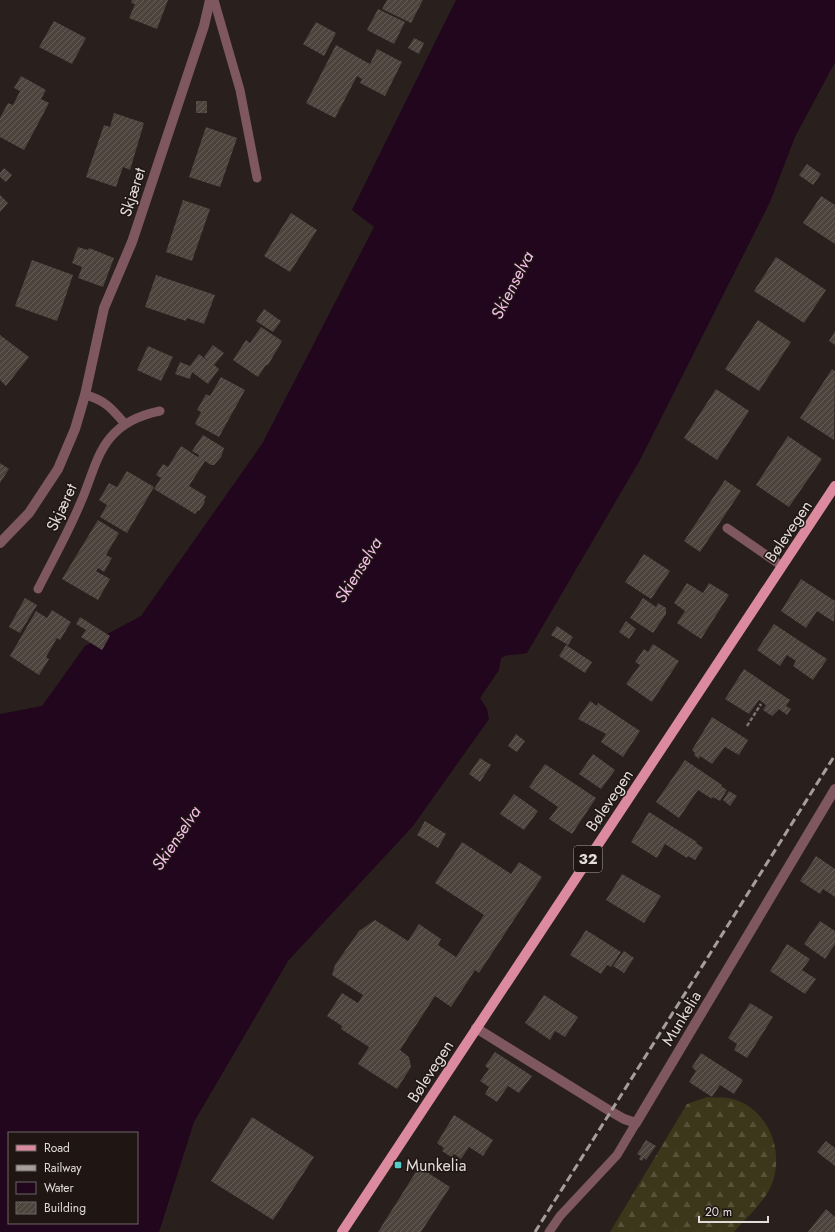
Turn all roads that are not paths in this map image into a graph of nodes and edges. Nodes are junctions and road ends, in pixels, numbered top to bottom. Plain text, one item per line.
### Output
1 (210, 0) edge
2 (214, 0) edge
3 (257, 178) dead end
4 (85, 394) junction
5 (160, 411) dead end
6 (125, 424) junction
7 (835, 486) edge
8 (727, 528) dead end
9 (0, 543) edge
10 (782, 566) junction
11 (38, 589) dead end
12 (835, 789) edge
13 (476, 1028) junction
14 (636, 1123) junction
15 (342, 1232) edge
16 (549, 1232) edge

1 - 4 street, Skjæret
2 - 3 lane
4 - 6 lane
4 - 9 street, Skjæret
5 - 6 lane, Skjæret
6 - 11 lane, Skjæret
7 - 10 main road, Bølevegen / 32
8 - 10 lane
10 - 13 main road, Bølevegen / 32
12 - 14 street, Munkelia
13 - 14 street
13 - 15 main road, Bølevegen / 32
14 - 16 lane

